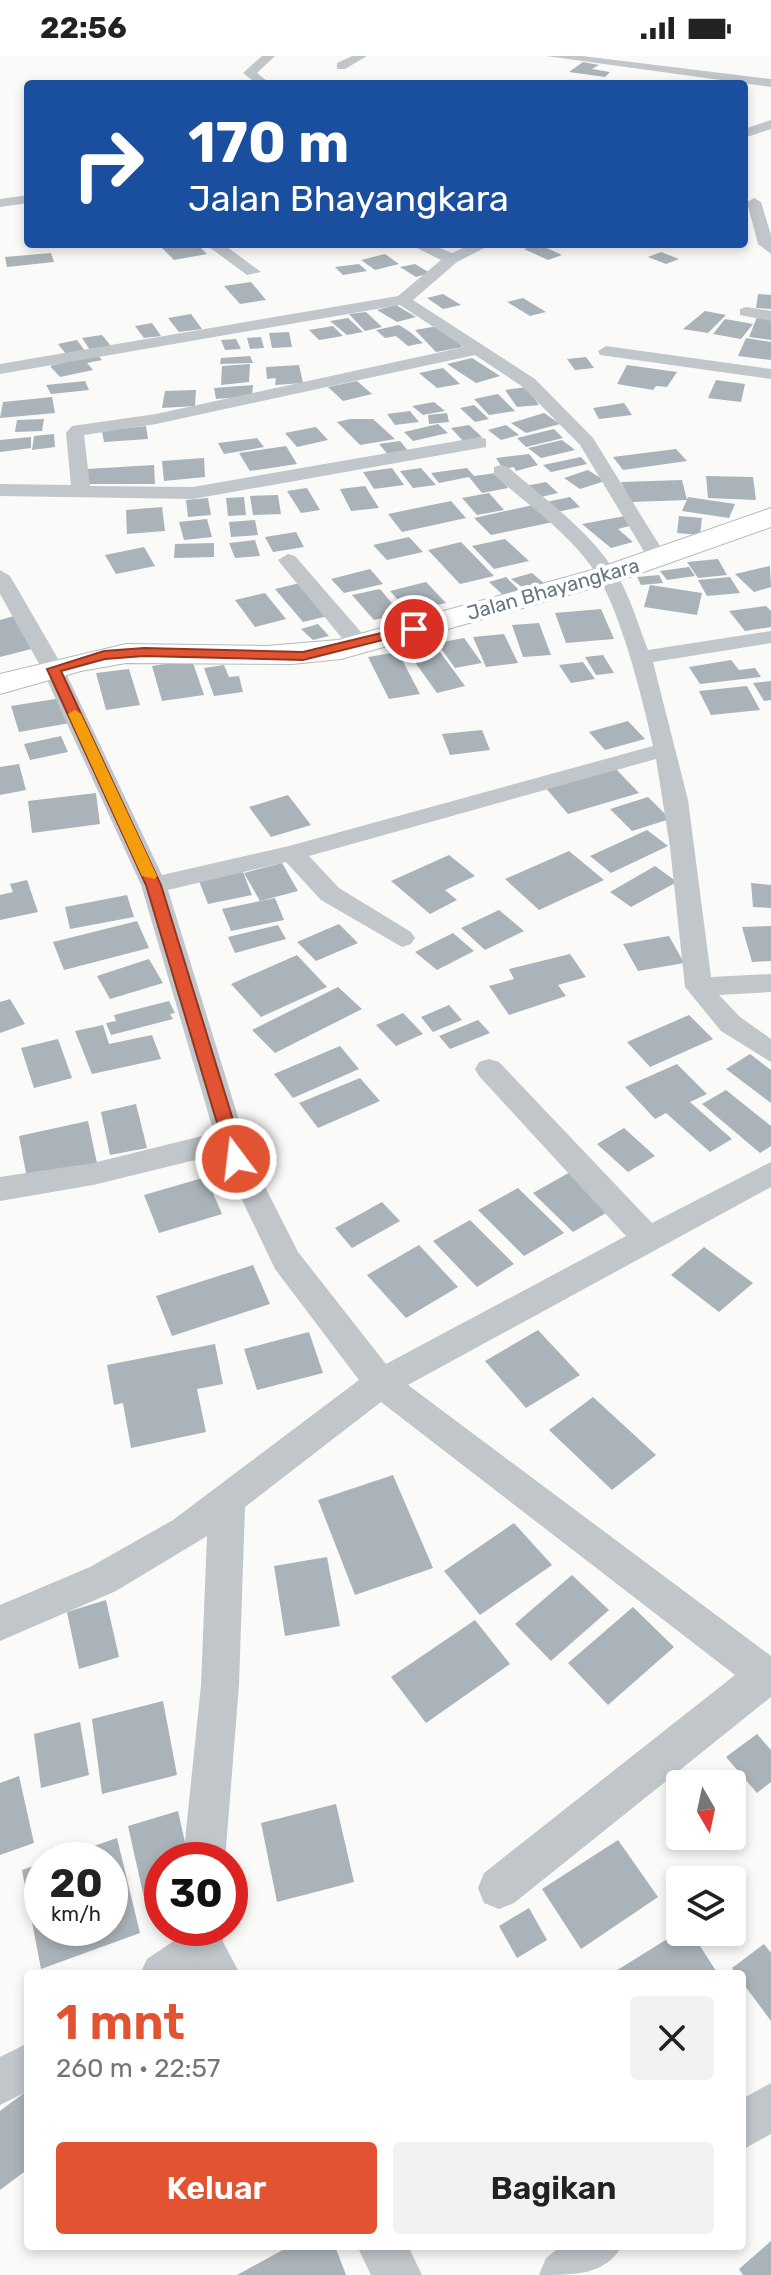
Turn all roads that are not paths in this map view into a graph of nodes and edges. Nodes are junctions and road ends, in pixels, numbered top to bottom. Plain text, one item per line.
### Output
1 (269, 56) edge
2 (361, 56) edge
3 (552, 56) edge
4 (643, 56) edge
5 (341, 66) dead end
6 (633, 66) junction
7 (652, 68) junction
8 (610, 77) dead end
9 (259, 80) edge
10 (747, 80) edge
11 (748, 80) edge
12 (771, 83) edge
13 (771, 124) edge
14 (748, 133) edge
15 (24, 200) edge
16 (749, 201) edge
17 (0, 203) edge
18 (771, 204) edge
19 (219, 248) edge
20 (426, 248) edge
21 (475, 248) edge
22 (771, 249) edge
23 (452, 259) junction
24 (253, 272) dead end
25 (403, 300) junction
26 (746, 312) dead end
27 (771, 316) edge
28 (0, 350) edge
29 (475, 350) junction
30 (606, 351) dead end
31 (1, 372) edge
32 (771, 374) edge
33 (480, 443) dead end
34 (501, 471) dead end
35 (0, 490) edge
36 (81, 492) junction
37 (771, 517) edge
38 (658, 559) junction
39 (288, 560) dead end
40 (607, 575) junction
41 (0, 576) edge
42 (771, 637) edge
43 (359, 644) junction
44 (642, 657) junction
45 (53, 669) junction
46 (0, 684) edge
47 (664, 750) junction
48 (292, 853) junction
49 (154, 885) junction
50 (402, 938) dead end
51 (771, 983) edge
52 (699, 987) junction
53 (771, 1052) edge
54 (489, 1069) dead end
55 (231, 1140) junction
56 (771, 1173) edge
57 (0, 1189) edge
58 (648, 1239) junction
59 (381, 1383) junction
60 (228, 1496) junction
61 (0, 1623) edge
62 (768, 1677) edge
63 (204, 1842) edge
64 (499, 1888) dead end
65 (207, 1950) edge
66 (170, 1970) edge
67 (24, 2068) edge
68 (0, 2083) edge
69 (771, 2106) edge
70 (746, 2124) edge
71 (383, 2250) edge
72 (593, 2250) edge
73 (398, 2275) edge
74 (563, 2275) edge

1 - 9 street
2 - 5 street
3 - 6 street
4 - 7 street
6 - 7 street
6 - 8 street
7 - 10 street
11 - 12 street
13 - 14 street
15 - 17 street
16 - 18 street
16 - 22 street
19 - 24 street
20 - 23 street
21 - 23 street
23 - 25 street
25 - 29 street
25 - 31 street
26 - 27 street
28 - 31 street
29 - 36 street
29 - 38 street
30 - 32 street
33 - 36 street
34 - 40 street
35 - 36 street
37 - 38 street, Jalan Bhayangkara
38 - 40 street, Jalan Bhayangkara
39 - 43 street
40 - 43 street, Jalan Bhayangkara
40 - 44 street
41 - 45 street
42 - 44 street
43 - 45 street, Jalan Bhayangkara
44 - 47 street
45 - 46 street, Jalan Bhayangkara
45 - 49 street
47 - 48 street
47 - 52 street
48 - 49 street
48 - 50 street
49 - 55 street
51 - 52 street
52 - 53 street
54 - 58 street
55 - 57 street
55 - 59 street
56 - 58 street
58 - 59 street
59 - 60 street
59 - 62 street
60 - 61 street
60 - 63 street
62 - 64 street
65 - 66 street
67 - 68 street
69 - 70 street
71 - 73 street
72 - 74 street

